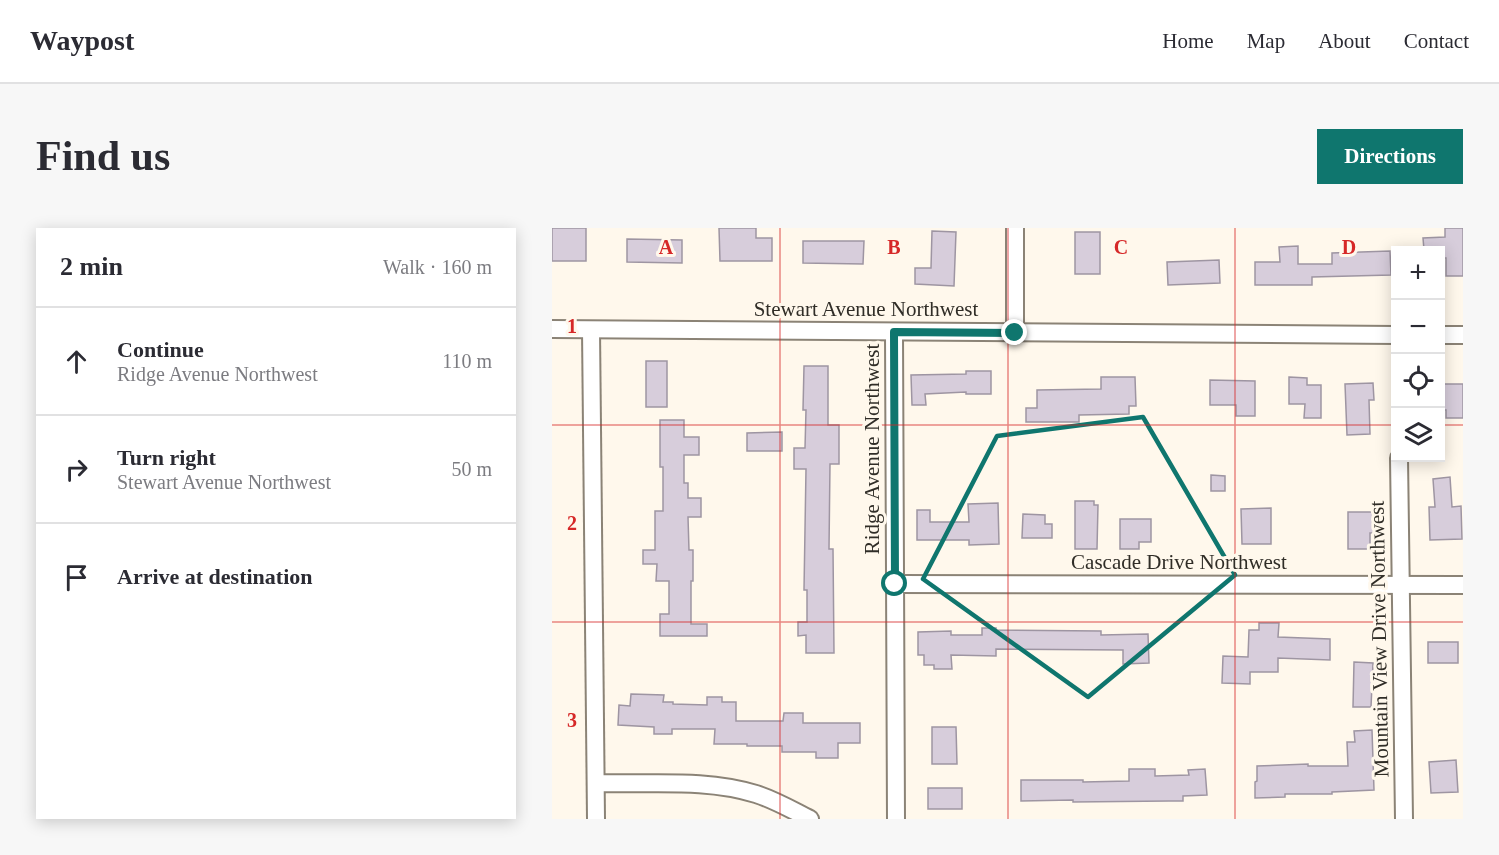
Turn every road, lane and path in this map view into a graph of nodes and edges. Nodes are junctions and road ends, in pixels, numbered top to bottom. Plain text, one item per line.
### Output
1 (1015, 228) edge
2 (552, 329) edge
3 (591, 330) junction
4 (894, 332) junction
5 (1015, 333) junction
6 (1391, 335) edge
7 (1445, 335) edge
8 (1463, 335) edge
9 (1399, 462) edge
10 (895, 584) junction
11 (1401, 585) junction
12 (1463, 585) edge
13 (596, 783) junction
14 (596, 819) edge
15 (810, 819) edge
16 (896, 819) edge
17 (1404, 819) edge

1 - 5 street
2 - 3 street, Stewart Avenue Northwest
3 - 4 street, Stewart Avenue Northwest
3 - 13 street
4 - 5 street, Stewart Avenue Northwest
4 - 10 street, Ridge Avenue Northwest
5 - 6 street, Stewart Avenue Northwest
7 - 8 street
9 - 11 street, Mountain View Drive Northwest
10 - 11 street, Cascade Drive Northwest
10 - 16 street, Ridge Avenue Northwest
11 - 12 street, Cascade Drive Northwest
11 - 17 street, Mountain View Drive Northwest
13 - 14 street
13 - 15 street

